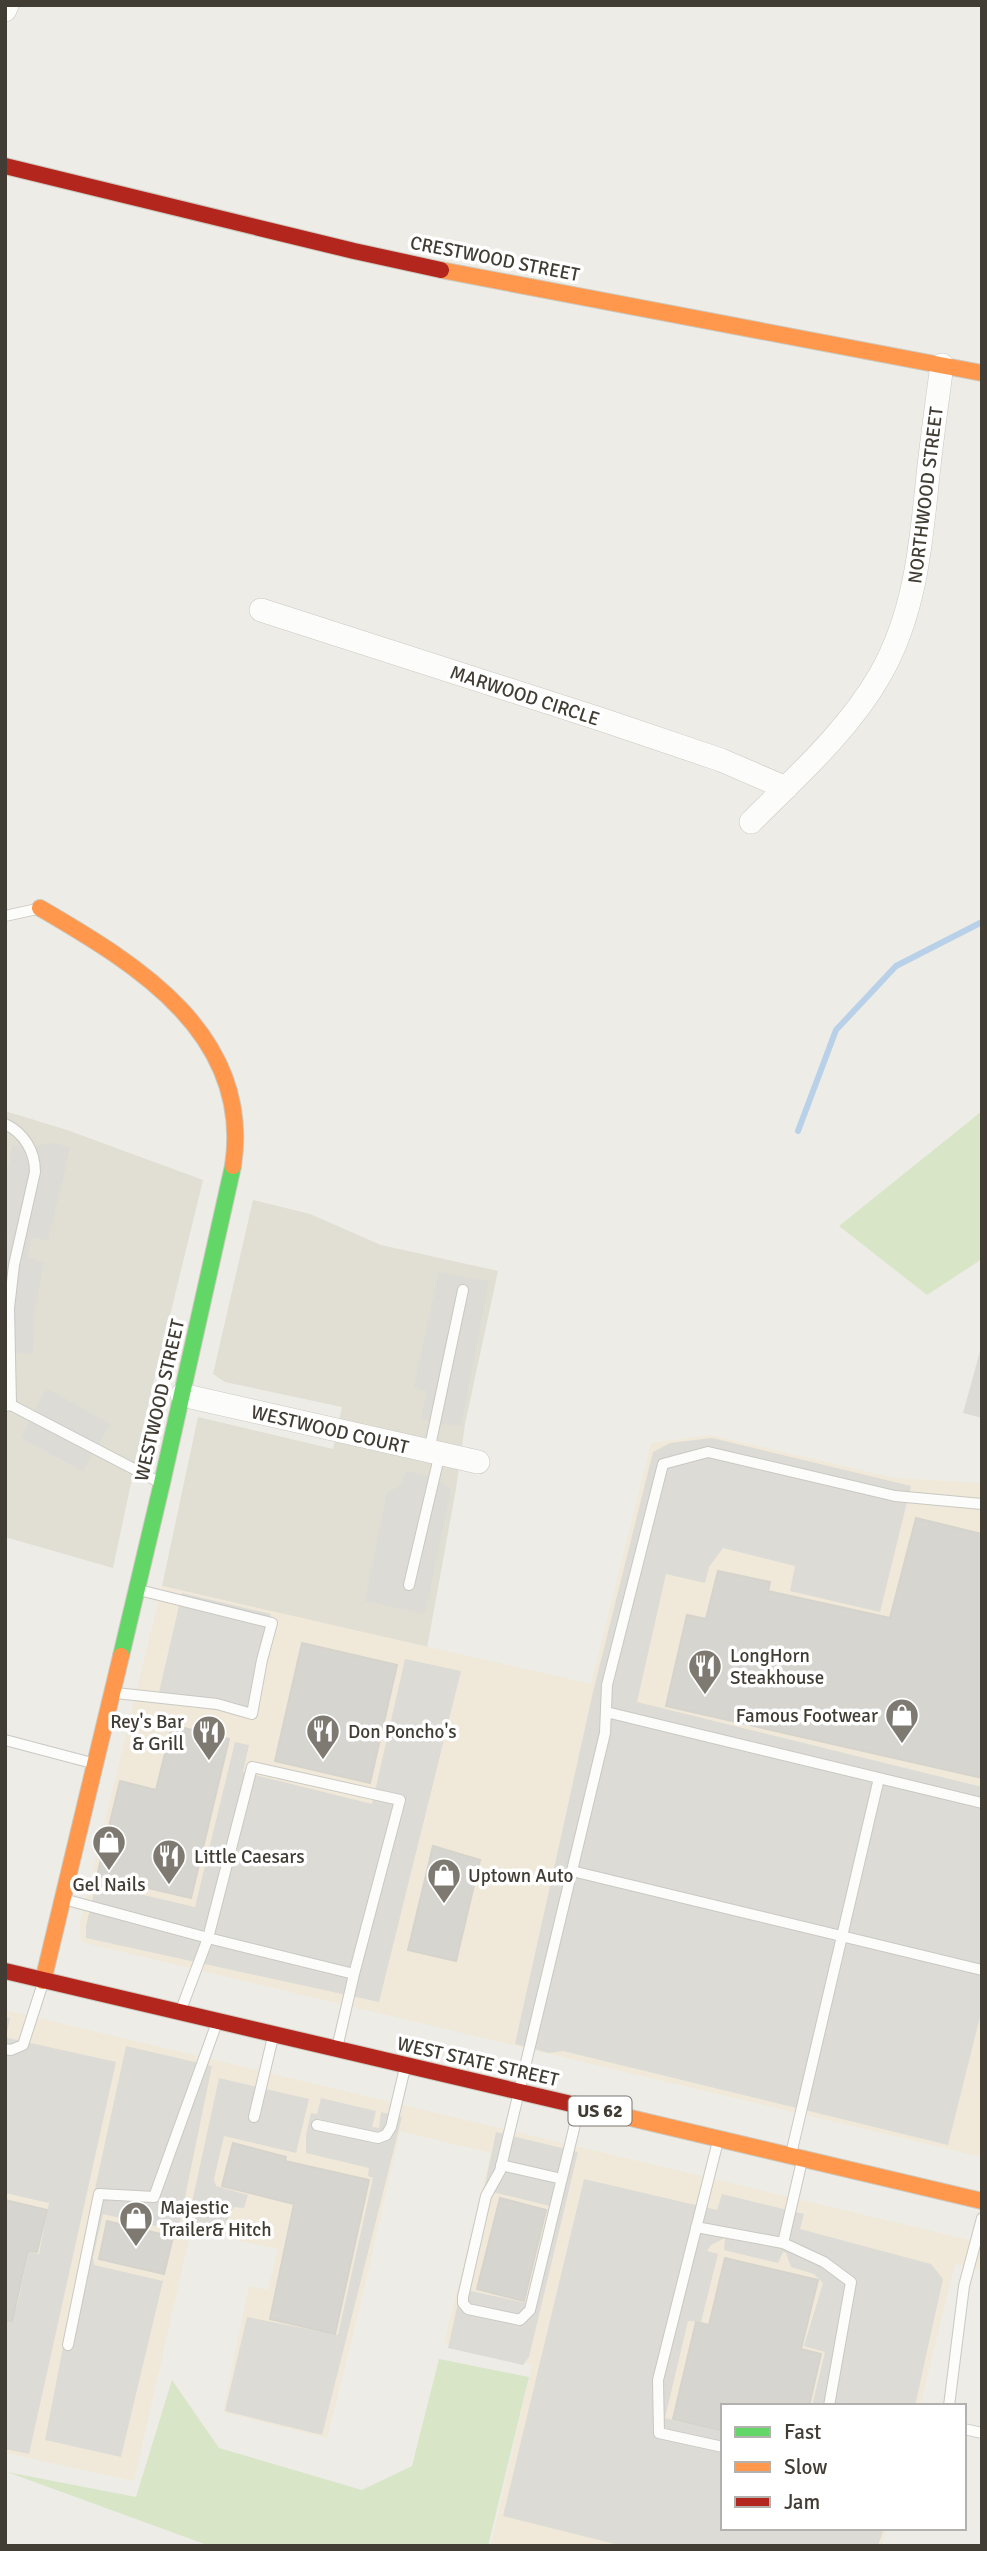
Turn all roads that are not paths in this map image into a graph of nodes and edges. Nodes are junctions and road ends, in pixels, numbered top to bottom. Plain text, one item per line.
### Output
1 (7, 5) edge
2 (5, 10) edge
3 (5, 166) edge
4 (942, 365) junction
5 (982, 373) edge
6 (261, 610) dead end
7 (786, 788) junction
8 (751, 822) dead end
9 (40, 908) joint
10 (5, 916) edge
11 (5, 1124) edge
12 (463, 1290) dead end
13 (181, 1395) junction
14 (8, 1406) edge
15 (434, 1452) junction
16 (478, 1462) dead end
17 (162, 1483) junction
18 (982, 1504) edge
19 (409, 1585) dead end
20 (136, 1589) junction
21 (112, 1692) junction
22 (606, 1712) junction
23 (5, 1740) edge
24 (95, 1764) junction
25 (879, 1778) junction
26 (982, 1802) edge
27 (572, 1871) junction
28 (63, 1899) junction
29 (842, 1936) junction
30 (208, 1938) junction
31 (982, 1970) edge
32 (5, 1971) edge
33 (354, 1974) junction
34 (43, 1981) junction
35 (180, 2013) junction
36 (217, 2022) junction
37 (273, 2035) junction
38 (5, 2049) edge
39 (336, 2050) junction
40 (405, 2066) junction
41 (517, 2092) junction
42 (580, 2107) junction
43 (254, 2116) dead end
44 (317, 2125) dead end
45 (718, 2139) junction
46 (796, 2158) junction
47 (501, 2165) junction
48 (562, 2179) junction
49 (982, 2201) edge
50 (982, 2218) edge
51 (696, 2227) junction
52 (783, 2243) junction
53 (68, 2345) dead end
54 (829, 2404) edge
55 (948, 2404) edge
56 (721, 2447) edge

1 - 2 street
3 - 4 main road, CRESTWOOD STREET
4 - 5 main road, CRESTWOOD STREET
4 - 7 street, NORTHWOOD STREET
6 - 7 street, MARWOOD CIRCLE
7 - 8 street, NORTHWOOD STREET
9 - 10 lane
9 - 13 main road, WESTWOOD STREET
11 - 14 lane
12 - 15 lane
13 - 15 street, WESTWOOD COURT
13 - 17 main road, WESTWOOD STREET
14 - 17 lane
15 - 16 street, WESTWOOD COURT
15 - 19 lane
17 - 20 main road, WESTWOOD STREET
18 - 22 lane
20 - 21 main road, WESTWOOD STREET
20 - 21 lane
21 - 24 main road, WESTWOOD STREET
22 - 25 lane
22 - 27 lane
23 - 24 lane
24 - 28 main road, WESTWOOD STREET
25 - 26 lane
25 - 29 lane
27 - 29 lane
27 - 41 lane
28 - 30 lane
28 - 34 main road, WESTWOOD STREET
29 - 31 lane
29 - 46 lane
30 - 33 lane
30 - 33 lane
30 - 35 lane
32 - 34 main road, WEST STATE STREET / US 62
33 - 39 lane
34 - 35 main road, WEST STATE STREET / US 62
34 - 38 lane
35 - 36 main road, WEST STATE STREET / US 62
36 - 37 main road, WEST STATE STREET / US 62
36 - 53 lane
37 - 39 main road, WEST STATE STREET / US 62
37 - 43 lane
39 - 40 main road, WEST STATE STREET / US 62
40 - 41 main road, WEST STATE STREET / US 62
40 - 44 lane
41 - 42 main road, WEST STATE STREET / US 62
41 - 47 lane
42 - 45 main road, WEST STATE STREET / US 62
42 - 48 lane
45 - 46 main road, WEST STATE STREET / US 62
45 - 51 lane
46 - 49 main road, WEST STATE STREET / US 62
46 - 52 lane
47 - 48 lane
47 - 48 lane
50 - 55 lane
51 - 52 lane
51 - 56 lane
52 - 54 lane

